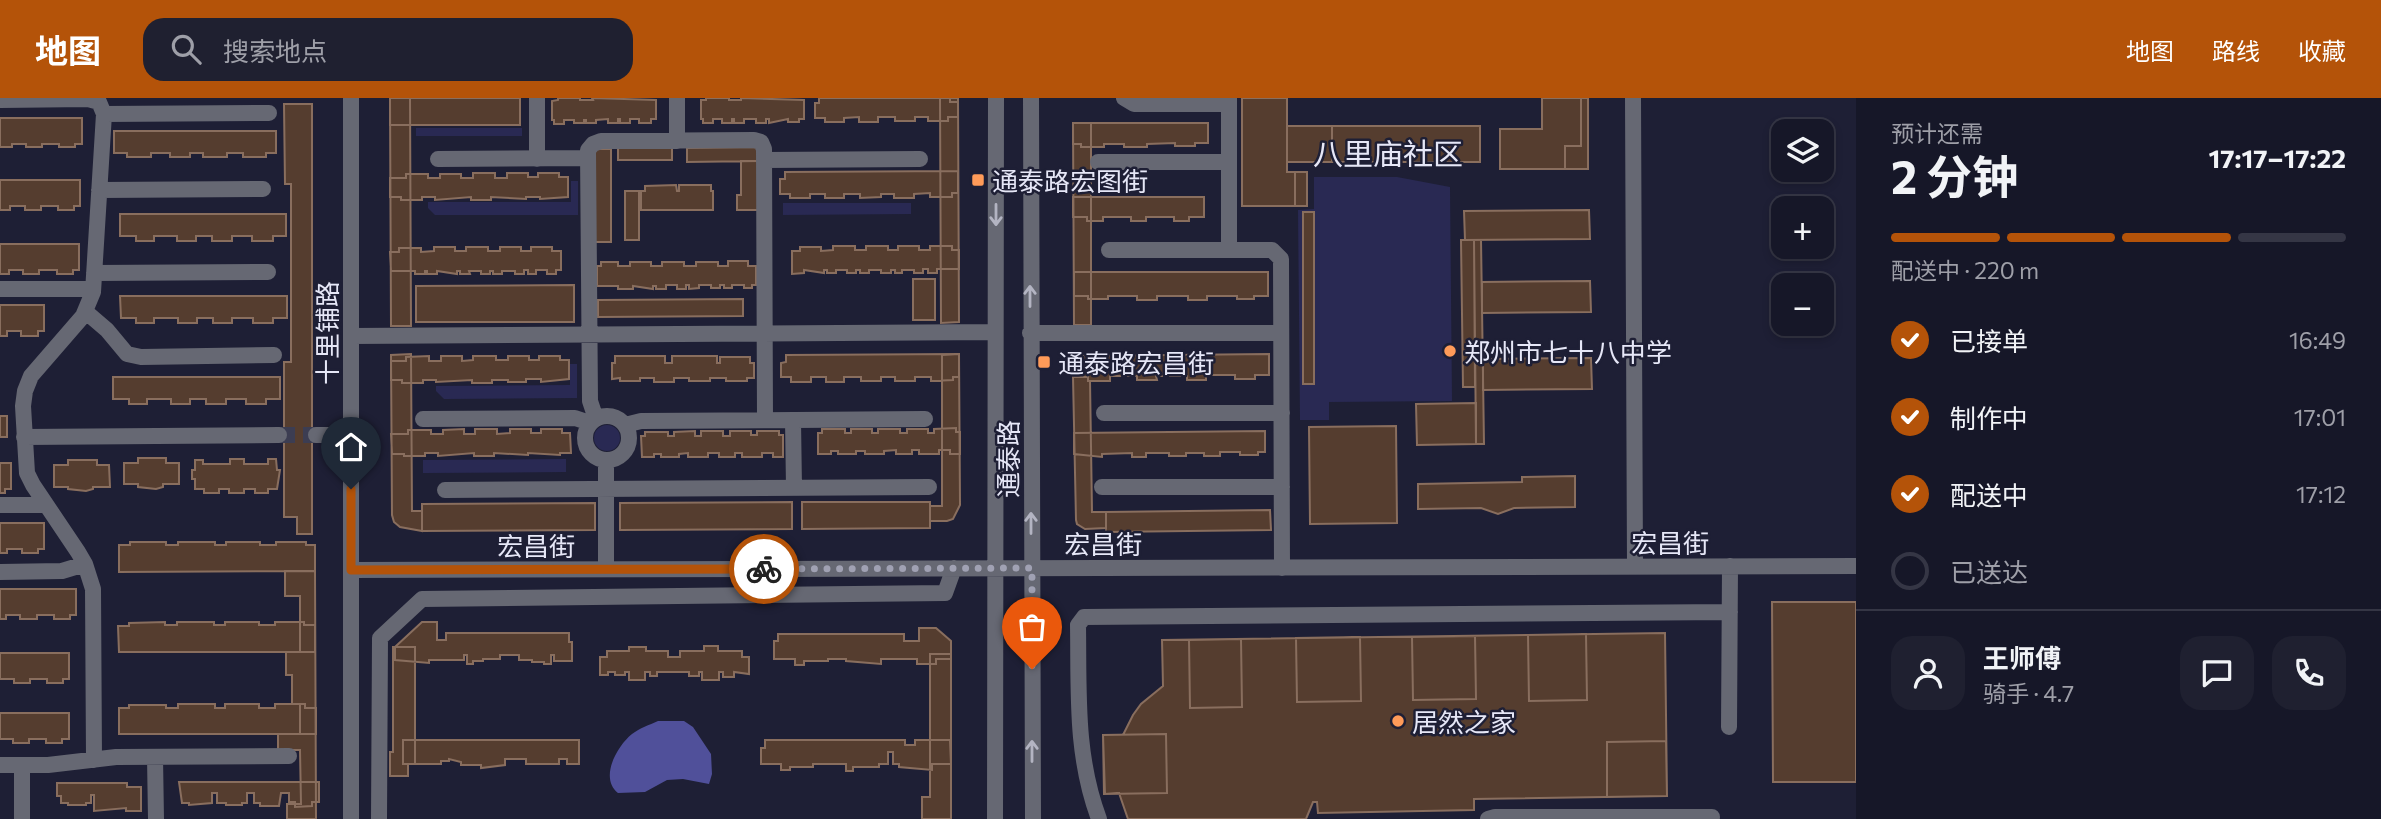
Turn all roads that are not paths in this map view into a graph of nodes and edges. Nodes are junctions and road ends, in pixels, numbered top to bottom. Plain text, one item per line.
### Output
1 (351, 98) edge
2 (537, 98) edge
3 (677, 98) edge
4 (996, 98) edge
5 (1031, 98) edge
6 (1124, 98) edge
7 (1633, 98) edge
8 (20, 99) edge
9 (0, 100) edge
10 (1229, 101) edge
11 (185, 106) edge
12 (269, 113) dead end
13 (104, 114) junction
14 (677, 141) junction
15 (589, 158) junction
16 (439, 159) dead end
17 (537, 159) junction
18 (920, 159) dead end
19 (764, 160) junction
20 (1098, 162) dead end
21 (1229, 162) junction
22 (263, 189) dead end
23 (99, 190) junction
24 (1109, 250) dead end
25 (1229, 250) junction
26 (268, 272) dead end
27 (94, 281) junction
28 (0, 289) edge
29 (86, 312) junction
30 (995, 332) junction
31 (1030, 333) junction
32 (1281, 333) junction
33 (589, 334) junction
34 (765, 334) junction
35 (351, 335) junction
36 (274, 355) dead end
37 (1104, 413) dead end
38 (1282, 413) junction
39 (423, 419) dead end
40 (925, 419) dead end
41 (765, 420) junction
42 (793, 420) junction
43 (593, 421) junction
44 (625, 425) junction
45 (279, 435) tunnel mouth
46 (316, 435) tunnel mouth
47 (351, 435) junction
48 (24, 437) junction
49 (606, 460) junction
50 (929, 487) dead end
51 (1102, 487) dead end
52 (1282, 487) junction
53 (793, 488) junction
54 (606, 489) junction
55 (444, 490) dead end
56 (0, 505) edge
57 (46, 505) junction
58 (85, 564) junction
59 (1730, 566) junction
60 (1856, 566) edge
61 (1634, 567) junction
62 (954, 568) junction
63 (995, 568) junction
64 (1032, 568) junction
65 (1282, 568) junction
66 (606, 569) junction
67 (756, 569) junction
68 (351, 570) junction
69 (0, 572) edge
70 (756, 595) junction
71 (1730, 612) junction
72 (1729, 727) dead end
73 (289, 756) dead end
74 (155, 757) junction
75 (94, 760) junction
76 (0, 765) edge
77 (22, 765) junction
78 (1712, 817) dead end
79 (22, 819) edge
80 (156, 819) edge
81 (351, 819) edge
82 (379, 819) edge
83 (995, 819) edge
84 (1033, 819) edge
85 (1099, 819) edge
86 (1488, 819) edge

1 - 35 street, 十里铺路
2 - 17 street
3 - 14 street
4 -> 30 street, 通泰路
31 -> 5 street, 通泰路
6 - 10 street
7 - 61 street
8 - 9 street
8 - 13 street
10 - 21 street
11 - 12 street
11 - 13 street
13 - 23 street
14 - 15 street
14 - 19 street
15 - 17 street
15 - 33 street
16 - 17 street
18 - 19 street
19 - 34 street
20 - 21 street
21 - 25 street
22 - 23 street
23 - 27 street
24 - 25 street
25 - 32 street
26 - 27 street
27 - 28 street
27 - 29 street
29 - 36 street
29 - 48 street
30 - 34 street
30 - 63 street, 通泰路
31 - 32 street
64 -> 31 street, 通泰路
32 - 38 street
33 - 34 street
33 - 35 street
33 - 43 street
34 - 41 street
35 - 47 street, 十里铺路
37 - 38 street
38 - 52 street
39 - 43 street
40 - 42 street
41 - 42 street
41 - 44 street
42 - 53 street
43 - 44 street
43 - 49 street
44 - 49 street
45 - 48 street
46 - 47 street
47 - 68 street, 十里铺路
48 - 57 street
49 - 54 street
50 - 53 street
51 - 52 street
52 - 65 street
53 - 54 street
54 - 55 street
54 - 66 street
56 - 57 street
57 - 58 street
58 - 69 street
58 - 75 street
59 - 60 street, 宏昌街
59 - 61 street, 宏昌街
59 - 71 street
61 - 65 street, 宏昌街
62 - 63 street, 宏昌街
62 - 67 street, 宏昌街
62 - 70 street
63 - 64 street, 宏昌街
63 - 83 street, 通泰路
64 - 65 street, 宏昌街
84 -> 64 street, 通泰路
66 - 67 street, 宏昌街
66 - 68 street, 宏昌街
67 - 70 street
68 - 81 street, 十里铺路
70 - 82 street
71 - 72 street
71 - 85 street
73 - 74 street
74 - 75 street
74 - 80 street
75 - 77 street
76 - 77 street
77 - 79 street
78 - 86 street

